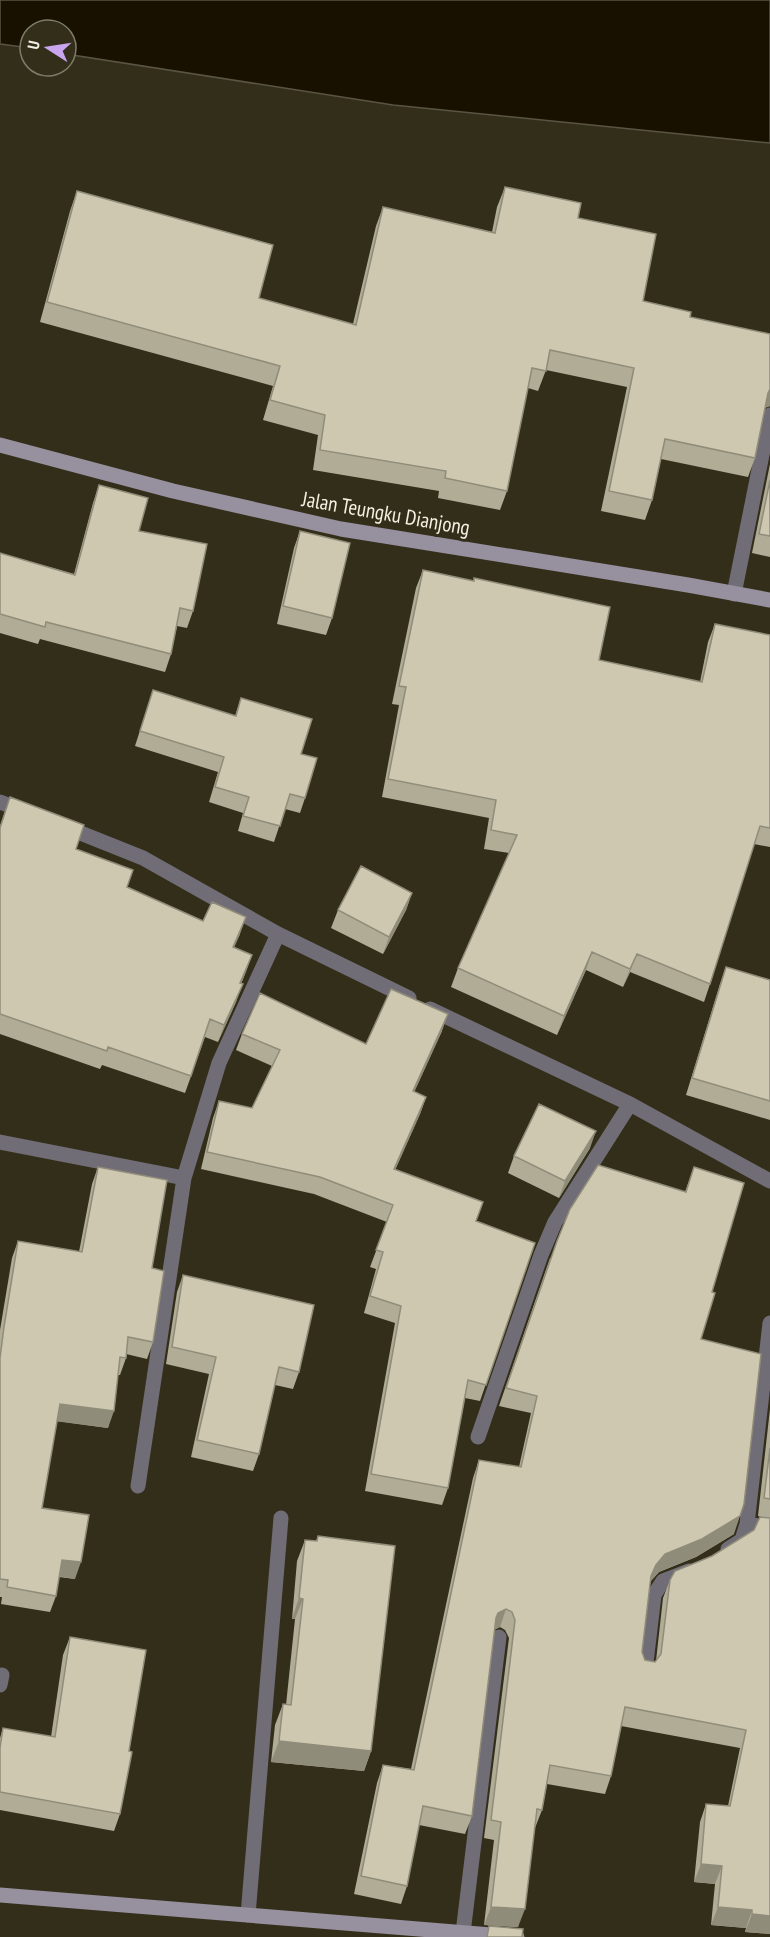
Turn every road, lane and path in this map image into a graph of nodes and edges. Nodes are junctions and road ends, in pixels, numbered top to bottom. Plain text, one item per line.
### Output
1 (770, 416) edge
2 (0, 445) edge
3 (734, 594) junction
4 (770, 600) edge
5 (0, 802) edge
6 (278, 934) junction
7 (630, 1104) junction
8 (0, 1142) edge
9 (184, 1178) junction
10 (770, 1181) edge
11 (770, 1323) edge
12 (478, 1437) dead end
13 (138, 1486) dead end
14 (281, 1518) dead end
15 (747, 1524) junction
16 (770, 1528) edge
17 (717, 1556) edge
18 (700, 1566) edge
19 (499, 1637) edge
20 (645, 1671) edge
21 (0, 1895) edge
22 (248, 1915) junction
23 (387, 1931) edge
24 (463, 1933) junction
25 (517, 1937) edge

1 - 3 street
2 - 3 street, Jalan Teungku Dianjong
3 - 4 street, Jalan Teungku Dianjong
5 - 6 street
6 - 7 street
6 - 9 street
7 - 10 street
7 - 12 street
8 - 9 street
9 - 13 street
11 - 15 street
14 - 22 street
15 - 16 street
15 - 17 street
18 - 20 street
19 - 24 street
21 - 22 street
22 - 23 street
23 - 24 street
24 - 25 street

